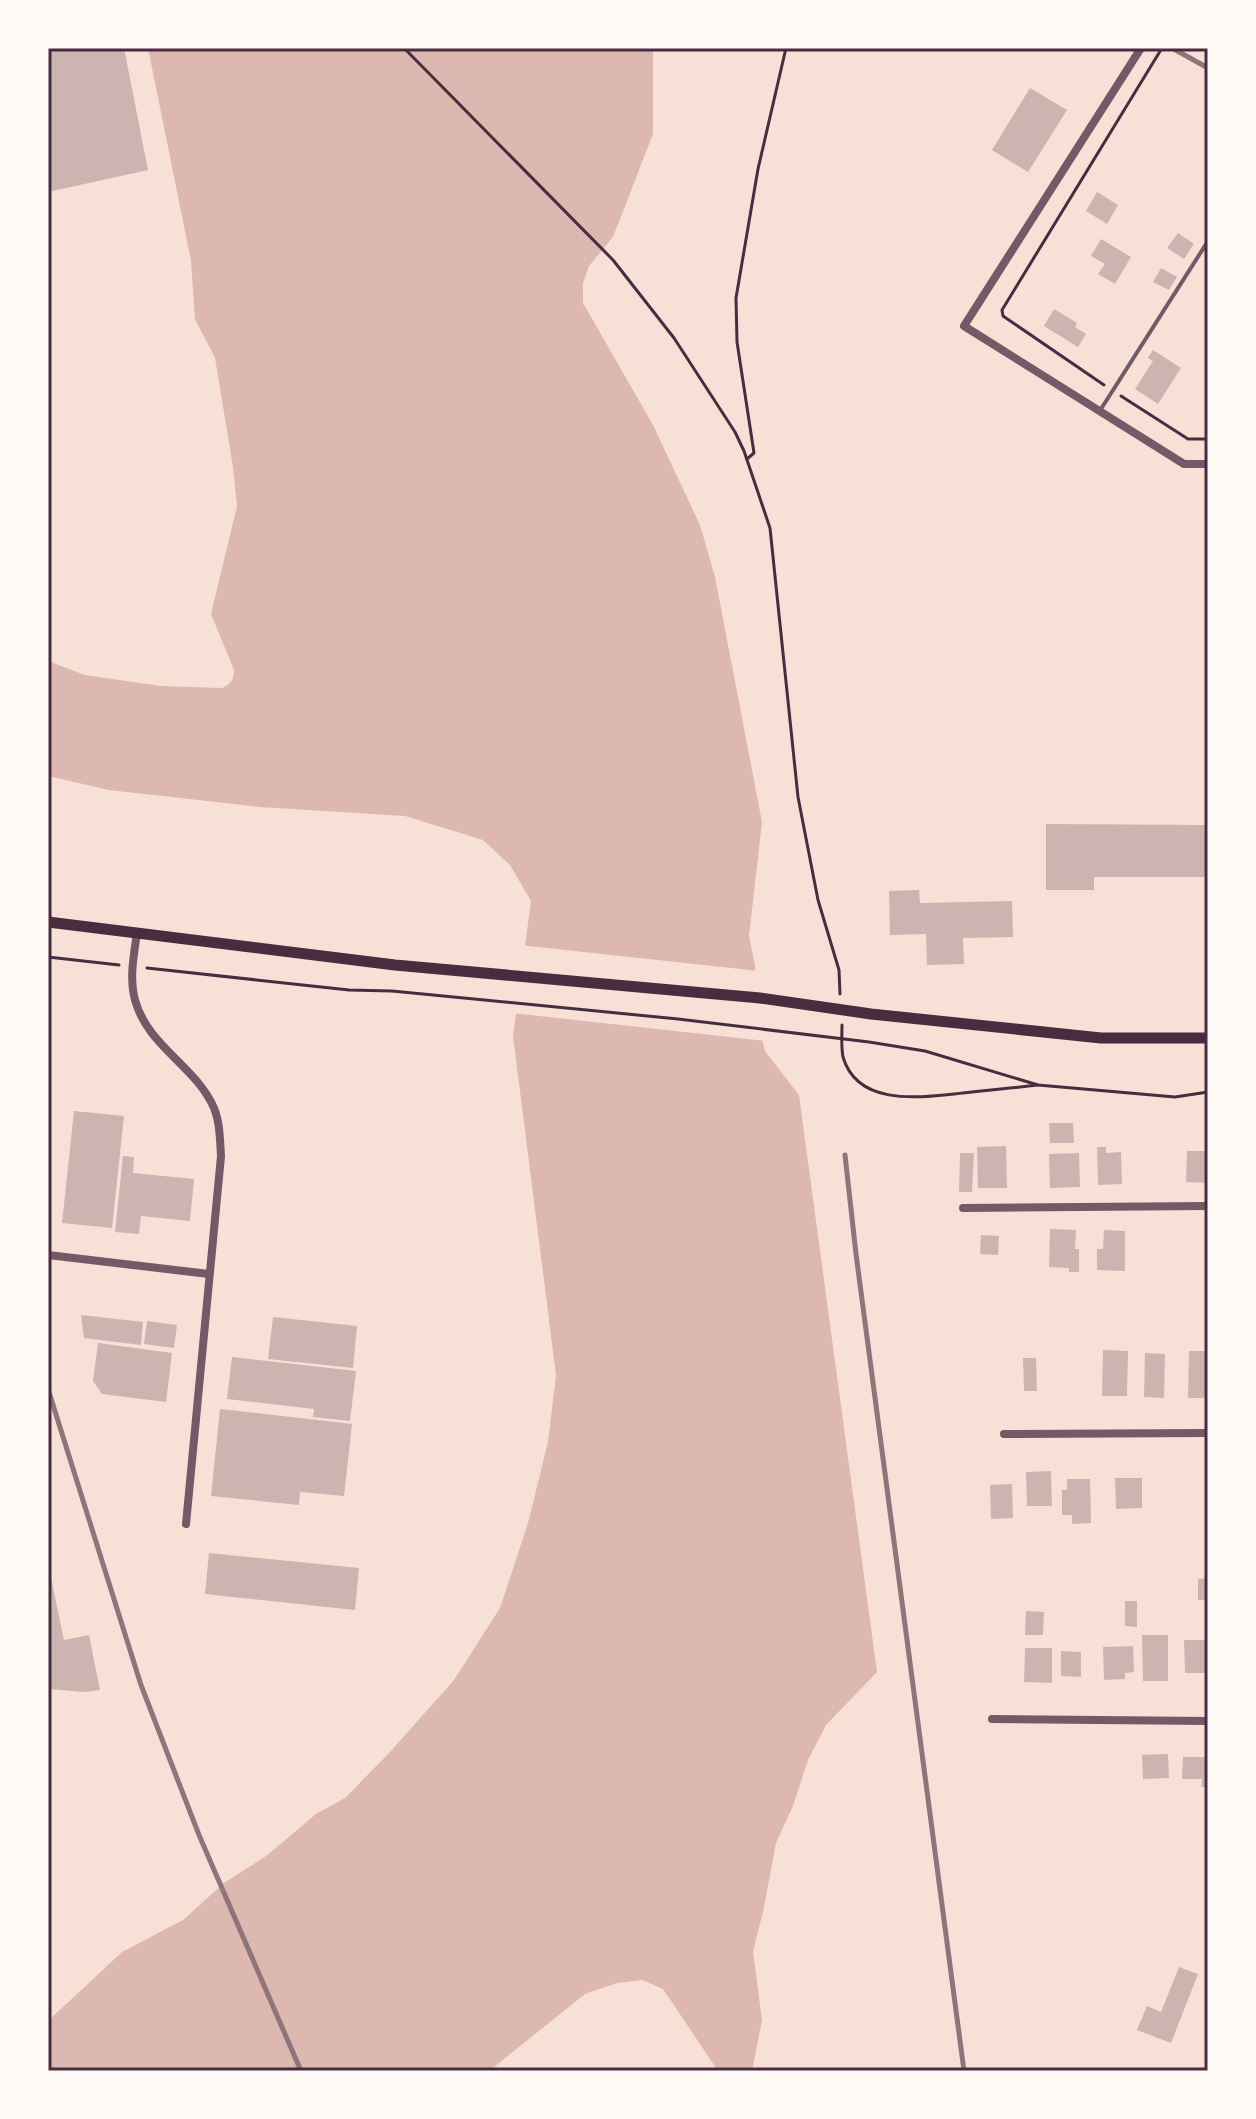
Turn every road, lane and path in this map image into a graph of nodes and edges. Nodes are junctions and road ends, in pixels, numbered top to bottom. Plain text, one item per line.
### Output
1 (404, 48) edge
2 (786, 48) edge
3 (1141, 48) edge
4 (1162, 48) edge
5 (1208, 241) edge
6 (1113, 390) junction
7 (1099, 411) junction
8 (1208, 439) edge
9 (747, 459) junction
10 (1208, 464) edge
11 (48, 922) edge
12 (137, 933) junction
13 (48, 957) edge
14 (132, 967) junction
15 (840, 999) dead end
16 (841, 1013) dead end
17 (1208, 1031) edge
18 (1208, 1038) edge
19 (1177, 1039) junction
20 (1038, 1085) junction
21 (1208, 1092) edge
22 (1208, 1206) edge
23 (963, 1208) dead end
24 (48, 1255) edge
25 (209, 1274) junction
26 (1208, 1433) edge
27 (1004, 1434) dead end
28 (186, 1524) dead end
29 (992, 1719) dead end
30 (1208, 1721) edge

1 - 9 path
2 - 9 path
3 - 7 street
4 - 6 path
5 - 6 lane
6 - 7 lane
6 - 8 path
7 - 10 street
9 - 15 path
11 - 12 main road
12 - 14 street
12 - 19 main road
13 - 14 path
14 - 20 path
14 - 25 street
16 - 20 path
17 - 19 main road
18 - 19 main road
20 - 21 path
22 - 23 street
24 - 25 street
25 - 28 street
26 - 27 street
29 - 30 street

